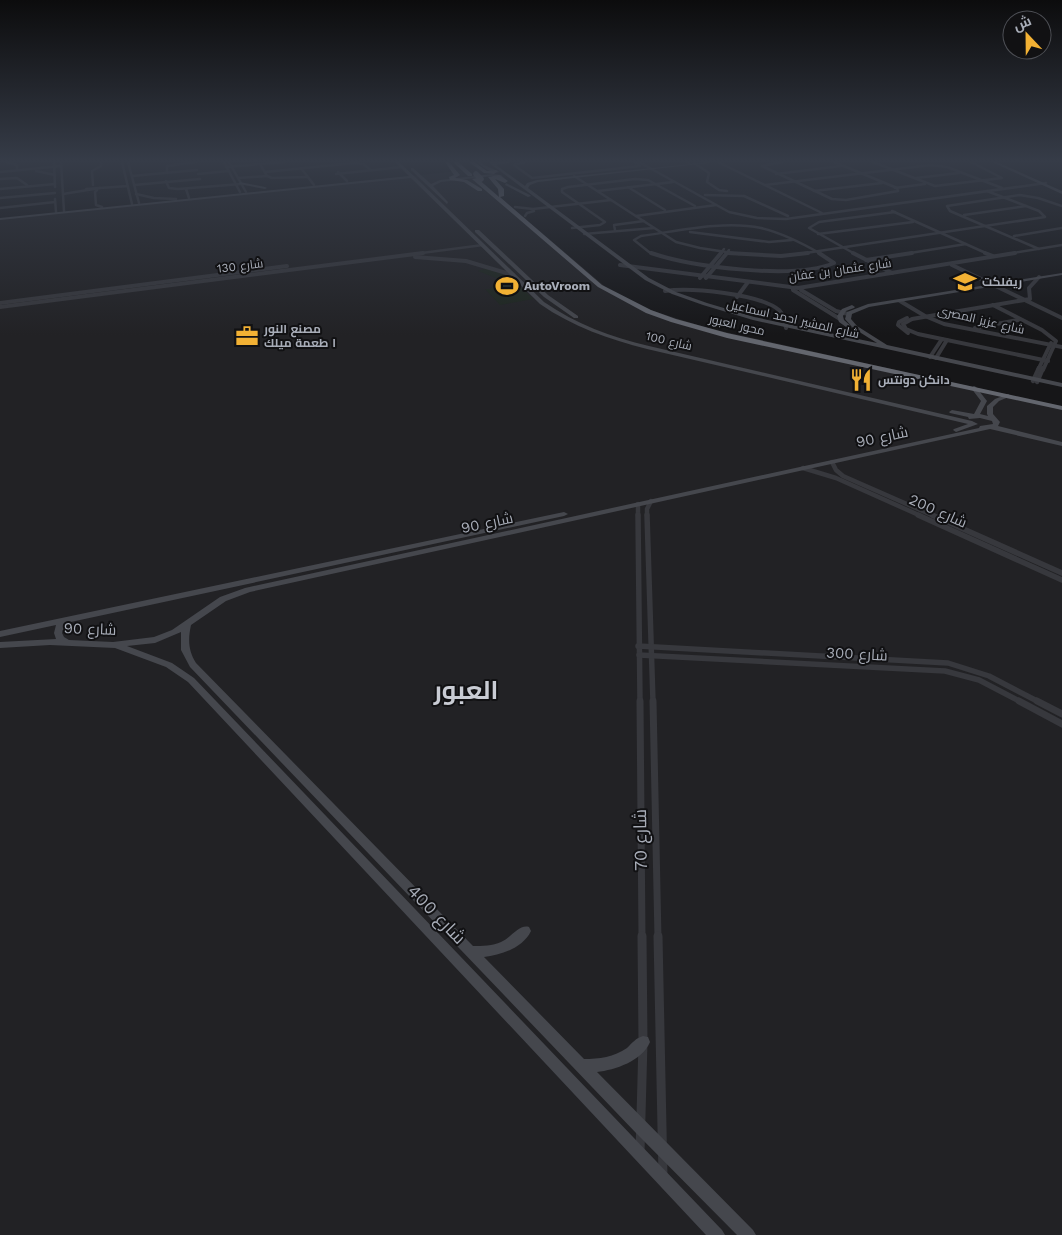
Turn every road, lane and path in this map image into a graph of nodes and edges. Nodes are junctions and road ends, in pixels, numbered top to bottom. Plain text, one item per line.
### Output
1 (461, 220) edge
2 (525, 220) edge
3 (530, 220) edge
4 (563, 220) edge
5 (606, 220) edge
6 (644, 220) edge
7 (842, 220) edge
8 (908, 220) edge
9 (909, 220) edge
10 (974, 220) edge
11 (1021, 220) edge
12 (644, 221) joint
13 (913, 222) junction
14 (987, 225) junction
15 (654, 228) junction
16 (575, 229) junction
17 (702, 229) junction
18 (1062, 229) edge
19 (615, 230) junction
20 (687, 231) junction
21 (938, 232) junction
22 (584, 234) junction
23 (666, 234) junction
24 (705, 234) junction
25 (822, 235) junction
26 (1015, 236) junction
27 (792, 240) junction
28 (482, 242) junction
29 (964, 244) junction
30 (464, 246) junction
31 (843, 246) junction
32 (1062, 246) edge
33 (495, 248) junction
34 (726, 250) junction
35 (1043, 250) junction
36 (814, 251) junction
37 (393, 257) junction
38 (994, 258) junction
39 (360, 259) junction
40 (867, 259) junction
41 (715, 263) junction
42 (955, 265) junction
43 (625, 266) junction
44 (1062, 272) edge
45 (895, 273) junction
46 (513, 275) junction
47 (704, 277) junction
48 (1039, 277) junction
49 (747, 283) junction
50 (994, 284) junction
51 (793, 289) junction
52 (801, 290) junction
53 (670, 291) junction
54 (737, 297) junction
55 (1024, 298) junction
56 (903, 301) junction
57 (0, 302) edge
58 (720, 302) dead end
59 (990, 304) junction
60 (0, 307) edge
61 (719, 309) junction
62 (927, 315) junction
63 (1062, 316) edge
64 (843, 319) junction
65 (1018, 320) junction
66 (786, 327) junction
67 (975, 328) junction
68 (944, 341) junction
69 (866, 343) junction
70 (1050, 344) junction
71 (1055, 345) junction
72 (1062, 346) edge
73 (888, 348) junction
74 (935, 349) junction
75 (941, 350) junction
76 (1046, 351) junction
77 (1052, 352) junction
78 (705, 356) junction
79 (933, 357) junction
80 (698, 360) junction
81 (1042, 361) junction
82 (1047, 362) junction
83 (738, 366) junction
84 (1036, 380) junction
85 (1062, 386) edge
86 (974, 388) junction
87 (1008, 396) junction
88 (1062, 404) edge
89 (1062, 408) edge
90 (974, 420) junction
91 (992, 424) junction
92 (962, 432) junction
93 (1062, 440) edge
94 (1062, 444) edge
95 (832, 462) junction
96 (803, 468) junction
97 (843, 476) junction
98 (836, 478) junction
99 (650, 502) junction
100 (638, 504) junction
101 (1010, 550) junction
102 (1005, 554) junction
103 (1062, 573) edge
104 (1062, 580) edge
105 (222, 587) junction
106 (194, 593) junction
107 (233, 594) junction
108 (206, 610) junction
109 (62, 621) junction
110 (187, 624) junction
111 (26, 629) junction
112 (0, 634) edge
113 (33, 642) junction
114 (66, 642) junction
115 (113, 644) junction
116 (0, 645) edge
117 (638, 646) junction
118 (652, 646) junction
119 (765, 652) junction
120 (639, 655) junction
121 (651, 655) junction
122 (766, 661) junction
123 (1062, 714) edge
124 (1062, 724) edge
125 (525, 931) dead end
126 (470, 951) junction
127 (643, 1042) junction
128 (581, 1066) junction
129 (641, 1128) junction
130 (663, 1147) junction
131 (640, 1154) junction
132 (663, 1178) junction
133 (717, 1235) edge
134 (748, 1235) edge

1 - 28 street, شارع 100
2 - 86 highway, محور العبور
3 - 88 highway, محور العبور
4 - 16 street, شارع المشير احمد اسماعيل
5 - 16 street
6 - 23 street
7 - 25 street
8 - 13 street
9 - 21 street
10 - 14 street
11 - 14 street
12 - 15 street
12 - 19 street
13 - 21 street
13 - 25 street
14 - 21 street
14 - 26 street
14 - 35 street
15 - 19 street
15 - 23 street
16 - 22 street, شارع المشير احمد اسماعيل
16 - 43 street, شارع المشير احمد اسماعيل
17 - 20 street
17 - 24 street
17 - 27 street
18 - 26 street
19 - 22 street
20 - 23 street
20 - 24 street
21 - 29 street
21 - 31 street
22 - 43 street, شارع المشير احمد اسماعيل
23 - 34 street
23 - 36 street
23 - 41 street
24 - 27 street
25 - 31 street
26 - 35 street
27 - 36 street
28 - 30 street, شارع 130
28 - 33 street, شارع 100
28 - 33 street
28 - 46 street, شارع 100
29 - 38 street
29 - 40 street
30 - 37 street, شارع 130
30 - 39 street, شارع 130
31 - 36 street
31 - 40 street
32 - 35 street, شارع عثمان بن عفان
33 - 78 street, شارع 100
34 - 36 street
34 - 41 street
35 - 38 street, شارع عثمان بن عفان
36 - 41 street
37 - 39 street, شارع 130
37 - 46 street
38 - 42 street, شارع عثمان بن عفان
38 - 45 street, شارع عثمان بن عفان
39 - 57 street, شارع 130
39 - 60 street, شارع 130
40 - 45 street
41 - 47 street
42 - 45 street, شارع عثمان بن عفان
42 - 50 street
43 - 47 street, شارع عثمان بن عفان
43 - 53 street, شارع المشير احمد اسماعيل
44 - 48 street
44 - 50 street
45 - 51 street, شارع عثمان بن عفان
45 - 52 street, شارع عثمان بن عفان
46 - 80 street, شارع 100
47 - 49 street, شارع عثمان بن عفان
48 - 50 street
48 - 55 street
49 - 51 street, شارع عثمان بن عفان
49 - 54 street
50 - 55 street
50 - 56 street
50 - 64 street
51 - 52 street, شارع عثمان بن عفان
51 - 64 street
52 - 64 street
53 - 54 street
53 - 61 street, شارع المشير احمد اسماعيل
53 - 66 street, شارع المشير احمد اسماعيل
54 - 66 street
55 - 59 street
55 - 63 street
56 - 62 street, شارع عزيز المصرى
56 - 64 street
58 - 61 street
59 - 62 street
59 - 65 street
59 - 71 street
61 - 66 street, شارع المشير احمد اسماعيل
62 - 67 street, شارع عزيز المصرى
62 - 68 street
62 - 70 street, شارع عزيز المصرى
64 - 69 street
64 - 73 street
65 - 67 street
65 - 70 street
66 - 69 street, شارع المشير احمد اسماعيل
66 - 84 street, شارع المشير احمد اسماعيل
67 - 70 street, شارع عزيز المصرى
68 - 74 street
68 - 75 street
68 - 81 street
69 - 73 street, شارع المشير احمد اسماعيل
70 - 71 street, شارع عزيز المصرى
70 - 76 street
71 - 72 street, شارع عزيز المصرى
71 - 77 street
73 - 79 street, شارع المشير احمد اسماعيل
74 - 75 street
74 - 79 street
75 - 79 street
76 - 77 street
76 - 81 street
77 - 82 street
78 - 80 street
78 - 83 street, شارع 100
79 - 84 street, شارع المشير احمد اسماعيل
80 - 83 street, شارع 100
81 - 82 street
81 - 84 street
82 - 84 street
83 - 90 street, شارع 100
84 - 85 street, شارع المشير احمد اسماعيل
86 - 87 highway, محور العبور
86 - 90 street
87 - 89 highway, محور العبور
87 - 91 street
90 - 91 street
90 - 91 street
90 - 92 street, شارع 90
91 - 92 street, شارع 90
91 - 93 street
91 - 94 street
92 - 95 street, شارع 90
92 - 105 street, شارع 90
95 - 96 street, شارع 90
95 - 97 street, شارع 200
96 - 98 street, شارع 200
96 - 99 street, شارع 90
97 - 98 street
97 - 101 street, شارع 200
98 - 102 street, شارع 200
99 - 100 street, شارع 90
99 - 118 street, شارع 70
100 - 107 street, شارع 90
100 - 117 street, شارع 70
101 - 102 street
101 - 103 street, شارع 200
102 - 104 street, شارع 200
105 - 106 street, شارع 90
105 - 107 street
106 - 108 street
106 - 109 street, شارع 90
107 - 108 street, شارع 90
108 - 110 street, شارع 90
109 - 111 street, شارع 90
109 - 114 street
110 - 115 street, شارع 90
110 - 126 street, شارع 400
111 - 112 street, شارع 90
111 - 113 street
113 - 114 street, شارع 90
113 - 116 street, شارع 90
114 - 115 street, شارع 90
115 - 131 street, شارع 400
117 - 118 street, شارع 300
117 - 120 street, شارع 70
118 - 119 street, شارع 300
118 - 121 street, شارع 70
119 - 122 street
119 - 123 street, شارع 300
120 - 121 street, شارع 300
120 - 127 street, شارع 70
121 - 122 street, شارع 300
121 - 130 street, شارع 70
122 - 124 street, شارع 300
125 - 126 street
126 - 128 street, شارع 400
127 - 128 street
127 - 129 street, شارع 70
128 - 129 street, شارع 400
129 - 130 street, شارع 400
129 - 131 street, شارع 70
130 - 132 street, شارع 70
130 - 134 street, شارع 400
131 - 132 street, شارع 400
132 - 133 street, شارع 400

